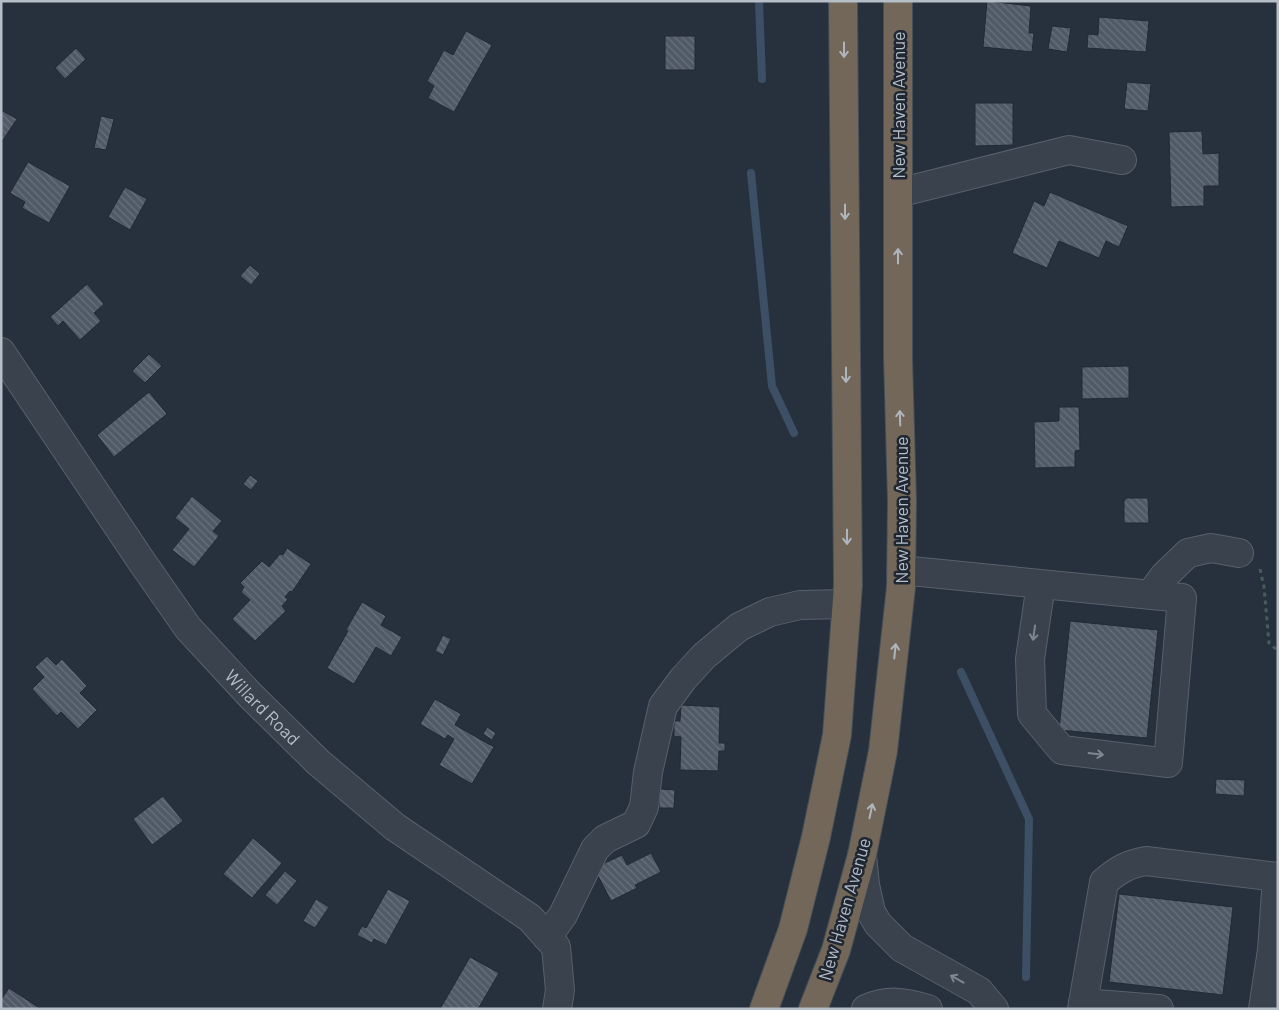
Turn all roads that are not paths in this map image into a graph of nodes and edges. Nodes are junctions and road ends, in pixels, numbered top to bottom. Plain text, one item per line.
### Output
1 (843, 1) edge
2 (898, 1) edge
3 (1122, 160) dead end
4 (898, 193) junction
5 (1, 352) edge
6 (1239, 553) road end
7 (901, 570) junction
8 (1041, 584) junction
9 (1150, 595) junction
10 (846, 604) junction
11 (862, 854) junction
12 (1278, 877) edge
13 (547, 937) junction
14 (1082, 1006) edge
15 (557, 1009) edge
16 (764, 1009) edge
17 (813, 1009) edge
18 (866, 1009) edge
19 (928, 1009) edge
20 (994, 1009) edge
21 (1158, 1009) edge
22 (1263, 1009) edge

1 -> 10 highway
2 - 4 highway, New Haven Avenue
3 - 4 street
7 -> 4 highway, New Haven Avenue
5 - 13 street, Willard Road
6 - 9 street
7 - 8 street
11 -> 7 highway, New Haven Avenue
8 - 9 street
8 -> 9 street
10 - 13 street
10 - 16 highway
11 - 17 highway, New Haven Avenue
20 -> 11 street
12 - 14 street
12 - 22 street
13 - 15 street, Willard Road
14 - 21 street
18 - 19 street

